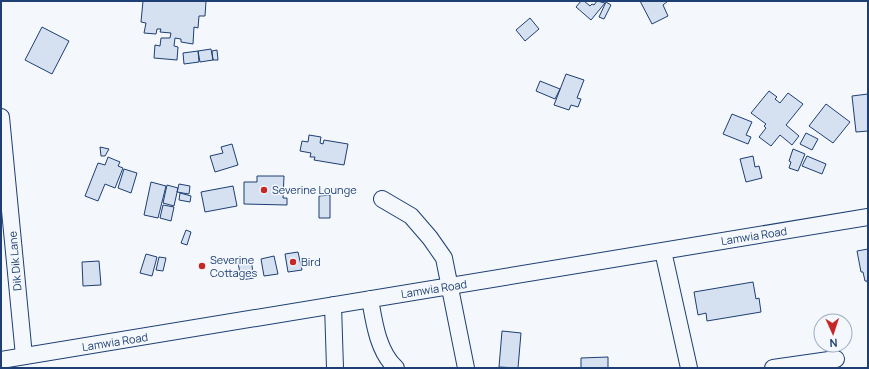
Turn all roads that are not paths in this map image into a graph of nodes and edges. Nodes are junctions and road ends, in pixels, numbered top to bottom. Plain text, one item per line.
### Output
1 (1, 117) edge
2 (382, 199) dead end
3 (868, 217) edge
4 (663, 251) junction
5 (450, 286) junction
6 (370, 299) junction
7 (333, 306) junction
8 (24, 356) junction
9 (836, 359) dead end
10 (1, 360) edge
11 (335, 368) edge
12 (396, 368) edge
13 (466, 368) edge
14 (689, 368) edge
15 (773, 368) edge

1 - 8 street, Dik Dik Lane
2 - 5 street
3 - 4 street, Lamwia Road
4 - 5 street, Lamwia Road
4 - 14 street
5 - 6 street, Lamwia Road
5 - 13 street
6 - 7 street, Lamwia Road
6 - 12 street
7 - 8 street, Lamwia Road
7 - 11 street
8 - 10 street, Lamwia Road
9 - 15 street

